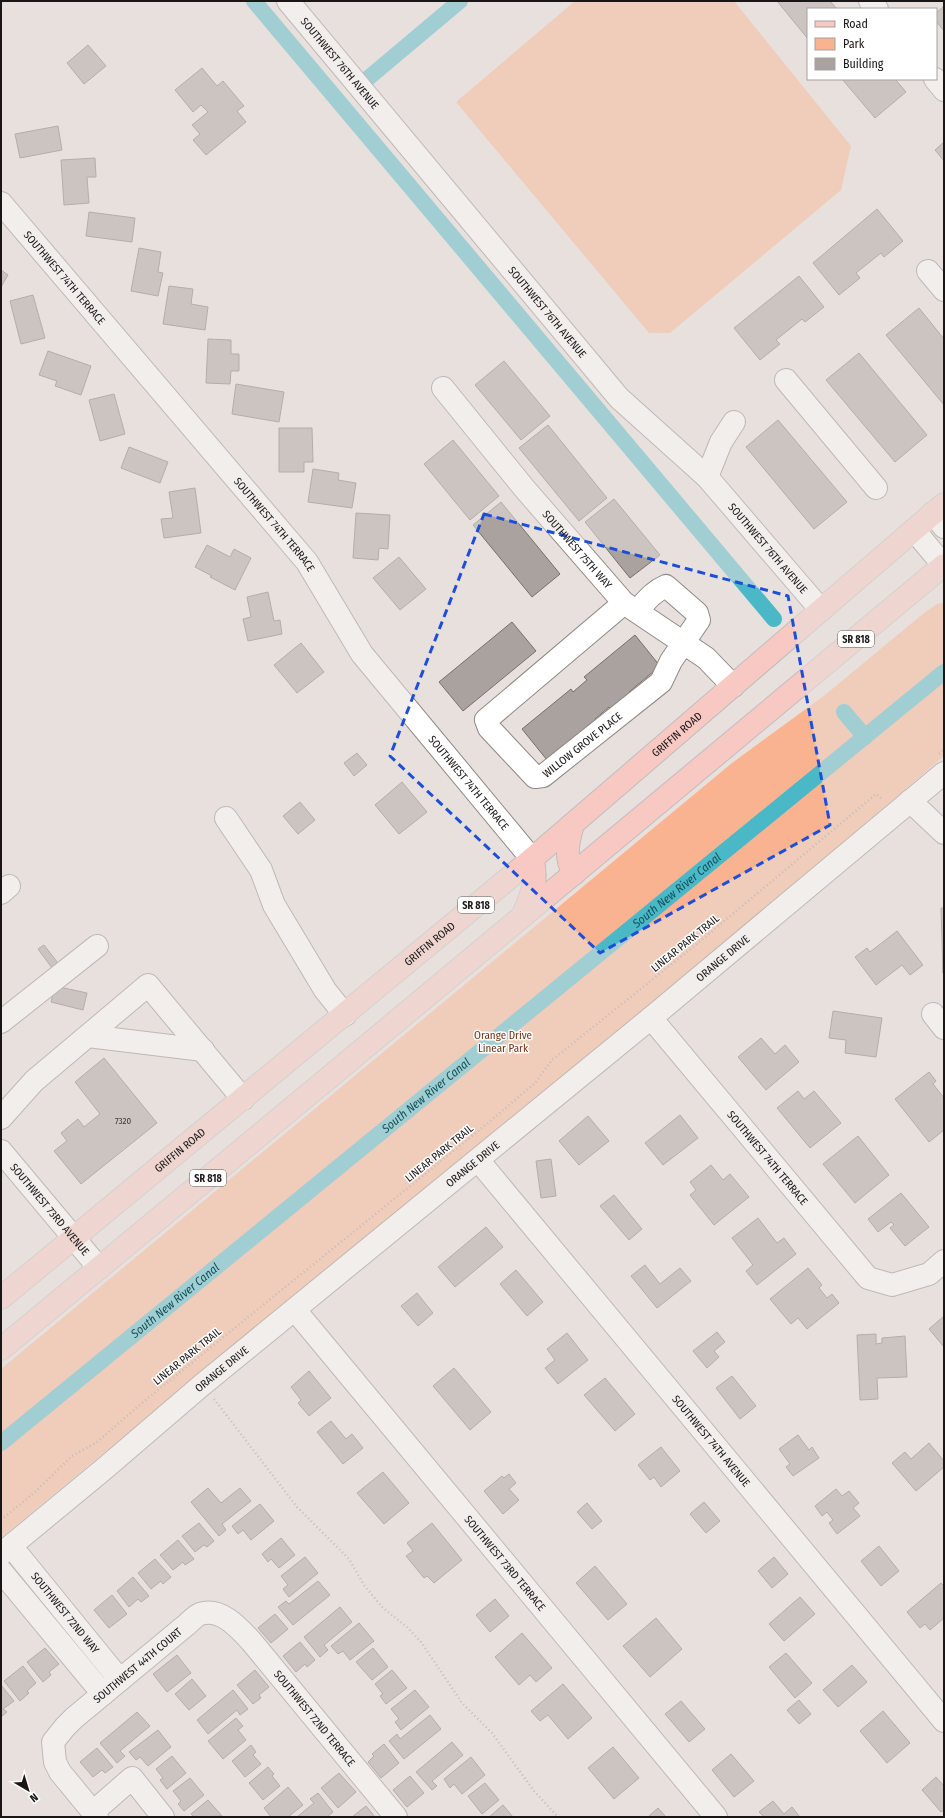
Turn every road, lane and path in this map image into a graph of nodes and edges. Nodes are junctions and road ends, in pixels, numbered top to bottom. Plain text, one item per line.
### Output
1 (288, 1) edge
2 (936, 80) edge
3 (944, 90) edge
4 (1, 203) edge
5 (928, 271) dead end
6 (944, 290) edge
7 (786, 380) dead end
8 (443, 388) dead end
9 (734, 422) dead end
10 (706, 477) junction
11 (876, 488) dead end
12 (940, 515) edge
13 (914, 530) junction
14 (944, 565) edge
15 (631, 607) junction
16 (821, 610) junction
17 (682, 643) junction
18 (733, 686) junction
19 (944, 773) edge
20 (880, 797) dead end
21 (910, 801) junction
22 (226, 818) dead end
23 (573, 824) junction
24 (944, 833) edge
25 (532, 858) junction
26 (574, 874) junction
27 (522, 918) junction
28 (97, 946) dead end
29 (345, 1014) junction
30 (651, 1018) junction
31 (1, 1022) edge
32 (88, 1036) junction
33 (203, 1050) junction
34 (243, 1099) junction
35 (1, 1118) edge
36 (1, 1151) edge
37 (478, 1160) junction
38 (74, 1238) junction
39 (944, 1261) edge
40 (99, 1268) junction
41 (1, 1298) edge
42 (295, 1310) junction
43 (1, 1349) edge
44 (209, 1393) dead end
45 (1, 1520) edge
46 (6, 1550) edge
47 (1, 1571) edge
48 (231, 1621) joint
49 (120, 1680) junction
50 (103, 1694) junction
51 (944, 1721) edge
52 (95, 1814) edge
53 (163, 1817) edge
54 (396, 1817) edge
55 (558, 1817) edge
56 (716, 1817) edge

1 - 10 street, SOUTHWEST 76TH AVENUE
2 - 3 street
4 - 25 street, SOUTHWEST 74TH TERRACE
5 - 6 street
7 - 11 street
8 - 15 street, SOUTHWEST 75TH WAY
9 - 10 street
10 - 16 street, SOUTHWEST 76TH AVENUE
12 - 13 main road, GRIFFIN ROAD / SR 818
13 - 14 street
13 - 16 main road, GRIFFIN ROAD / SR 818
14 - 26 main road, SR 818
15 - 17 street, SOUTHWEST 75TH WAY
15 - 17 street, WILLOW GROVE PLACE
15 - 17 street, WILLOW GROVE PLACE
16 - 18 main road, GRIFFIN ROAD / SR 818
17 - 18 street, SOUTHWEST 75TH WAY
18 - 23 main road, GRIFFIN ROAD / SR 818
19 - 21 street, ORANGE DRIVE
20 - 45 path, LINEAR PARK TRAIL
21 - 24 street
21 - 30 street, ORANGE DRIVE
22 - 29 street
23 - 25 main road, GRIFFIN ROAD / SR 818
23 - 26 main road
25 - 27 main road
25 - 29 main road, GRIFFIN ROAD / SR 818
26 - 27 main road, SR 818
27 - 40 main road, SR 818
28 - 31 street
29 - 34 main road, GRIFFIN ROAD / SR 818
30 - 37 street, ORANGE DRIVE
30 - 39 street, SOUTHWEST 74TH TERRACE
32 - 33 street
32 - 33 street
32 - 35 street
33 - 34 street
34 - 38 main road, GRIFFIN ROAD / SR 818
36 - 38 street, SOUTHWEST 73RD AVENUE
37 - 42 street, ORANGE DRIVE
37 - 51 street, SOUTHWEST 74TH AVENUE
38 - 40 street, SOUTHWEST 73RD AVENUE
38 - 41 main road, GRIFFIN ROAD / SR 818
40 - 43 main road, SR 818
42 - 46 street, ORANGE DRIVE
42 - 56 street, SOUTHWEST 73RD TERRACE
44 - 55 path
46 - 49 street, SOUTHWEST 72ND WAY
47 - 50 street, SOUTHWEST 72ND WAY
48 - 49 street, SOUTHWEST 44TH COURT
48 - 54 street, SOUTHWEST 72ND TERRACE
49 - 50 street, SOUTHWEST 44TH COURT
50 - 52 street, SOUTHWEST 44TH COURT
52 - 53 street

